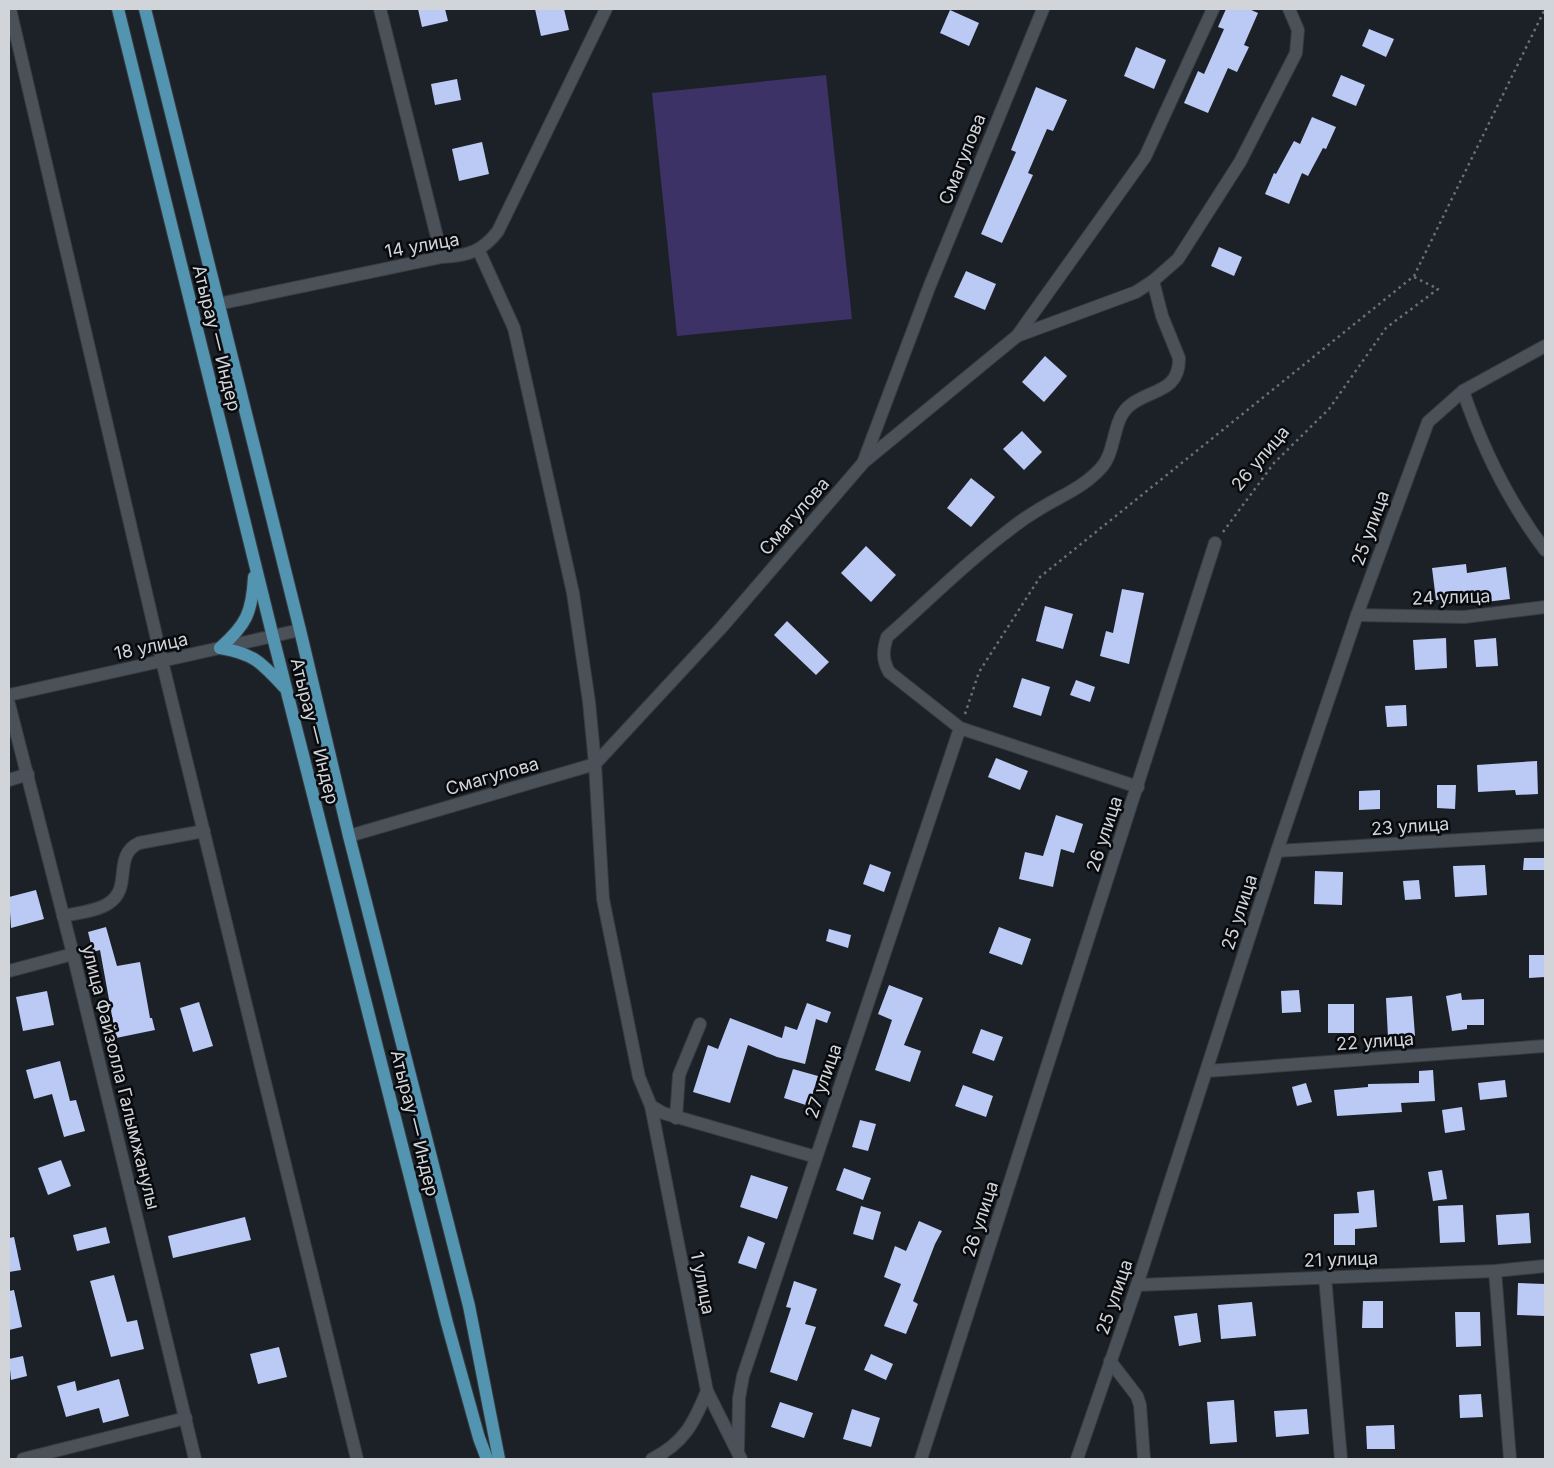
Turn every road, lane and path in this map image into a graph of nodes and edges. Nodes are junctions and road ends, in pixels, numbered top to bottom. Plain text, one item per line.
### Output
1 (118, 9) edge
2 (145, 9) edge
3 (380, 9) edge
4 (606, 9) edge
5 (1042, 9) edge
6 (1213, 9) edge
7 (1289, 9) edge
8 (1544, 9) edge
9 (10, 10) edge
10 (479, 251) junction
11 (442, 257) junction
12 (1414, 276) junction
13 (1153, 281) junction
14 (218, 304) junction
15 (1017, 336) junction
16 (1545, 346) edge
17 (1463, 391) junction
18 (863, 463) junction
19 (1215, 543) joint
20 (1545, 550) edge
21 (255, 565) junction
22 (1545, 607) edge
23 (1357, 615) junction
24 (300, 630) junction
25 (273, 637) junction
26 (220, 648) junction
27 (162, 661) junction
28 (286, 689) junction
29 (9, 695) edge
30 (9, 704) edge
31 (960, 728) junction
32 (595, 764) junction
33 (28, 774) junction
34 (9, 780) edge
35 (1138, 787) junction
36 (204, 831) junction
37 (1545, 835) edge
38 (349, 836) junction
39 (1277, 851) junction
40 (64, 916) junction
41 (73, 954) junction
42 (9, 971) edge
43 (700, 1024) dead end
44 (1545, 1046) edge
45 (1207, 1071) junction
46 (651, 1106) junction
47 (676, 1118) junction
48 (816, 1157) junction
49 (1545, 1266) edge
50 (1495, 1271) junction
51 (1325, 1278) junction
52 (1137, 1285) junction
53 (1110, 1361) junction
54 (707, 1390) junction
55 (186, 1418) junction
56 (739, 1454) edge
57 (23, 1459) edge
58 (195, 1459) edge
59 (357, 1459) edge
60 (487, 1459) edge
61 (500, 1459) edge
62 (652, 1459) edge
63 (921, 1459) edge
64 (1077, 1459) edge
65 (1144, 1459) edge
66 (1341, 1459) edge
67 (1510, 1459) edge

1 - 21 main road, Атырау — Индер
2 - 14 main road, Атырау — Индер
3 - 11 street
4 - 10 street, 14 улица
5 - 18 street, Смагулова
6 - 15 street
7 - 13 street
8 - 12 path
9 - 27 street
10 - 11 street, 14 улица
10 - 32 street, 1 улица
11 - 14 street, 14 улица
12 - 19 path, 26 улица
12 - 31 path
13 - 15 street
13 - 31 street
14 - 24 main road, Атырау — Индер
15 - 18 street
16 - 17 street, 25 улица
17 - 20 street
17 - 23 street, 25 улица
18 - 32 street, Смагулова
19 - 35 street, 26 улица
21 - 25 main road, Атырау — Индер
21 - 26 main road
22 - 23 street, 24 улица
23 - 39 street, 25 улица
24 - 25 street, 18 улица
24 - 38 main road, Атырау — Индер
25 - 26 street, 18 улица
25 - 28 main road, Атырау — Индер
26 - 27 street, 18 улица
26 - 28 main road
27 - 29 street, 18 улица
27 - 36 street
28 - 60 main road, Атырау — Индер
30 - 33 street, улица Файзолла Галымжанулы
31 - 35 street
31 - 48 street, 27 улица
32 - 38 street, Смагулова
32 - 46 street, 1 улица
33 - 34 street
33 - 40 street, улица Файзолла Галымжанулы
35 - 63 street, 26 улица
36 - 40 street
36 - 59 street
37 - 39 street, 23 улица
38 - 61 main road, Атырау — Индер
39 - 45 street, 25 улица
40 - 41 street, улица Файзолла Галымжанулы
41 - 42 street
41 - 55 street, улица Файзолла Галымжанулы
43 - 47 street
44 - 45 street, 22 улица
45 - 52 street, 25 улица
46 - 47 street
46 - 54 street, 1 улица
47 - 48 street
48 - 56 street, 27 улица
49 - 50 street, 21 улица
50 - 51 street, 21 улица
50 - 67 street
51 - 52 street, 21 улица
51 - 66 street
52 - 53 street, 25 улица
53 - 64 street, 25 улица
53 - 65 street
54 - 56 street, 1 улица
54 - 62 street
55 - 57 street
55 - 58 street, улица Файзолла Галымжанулы

